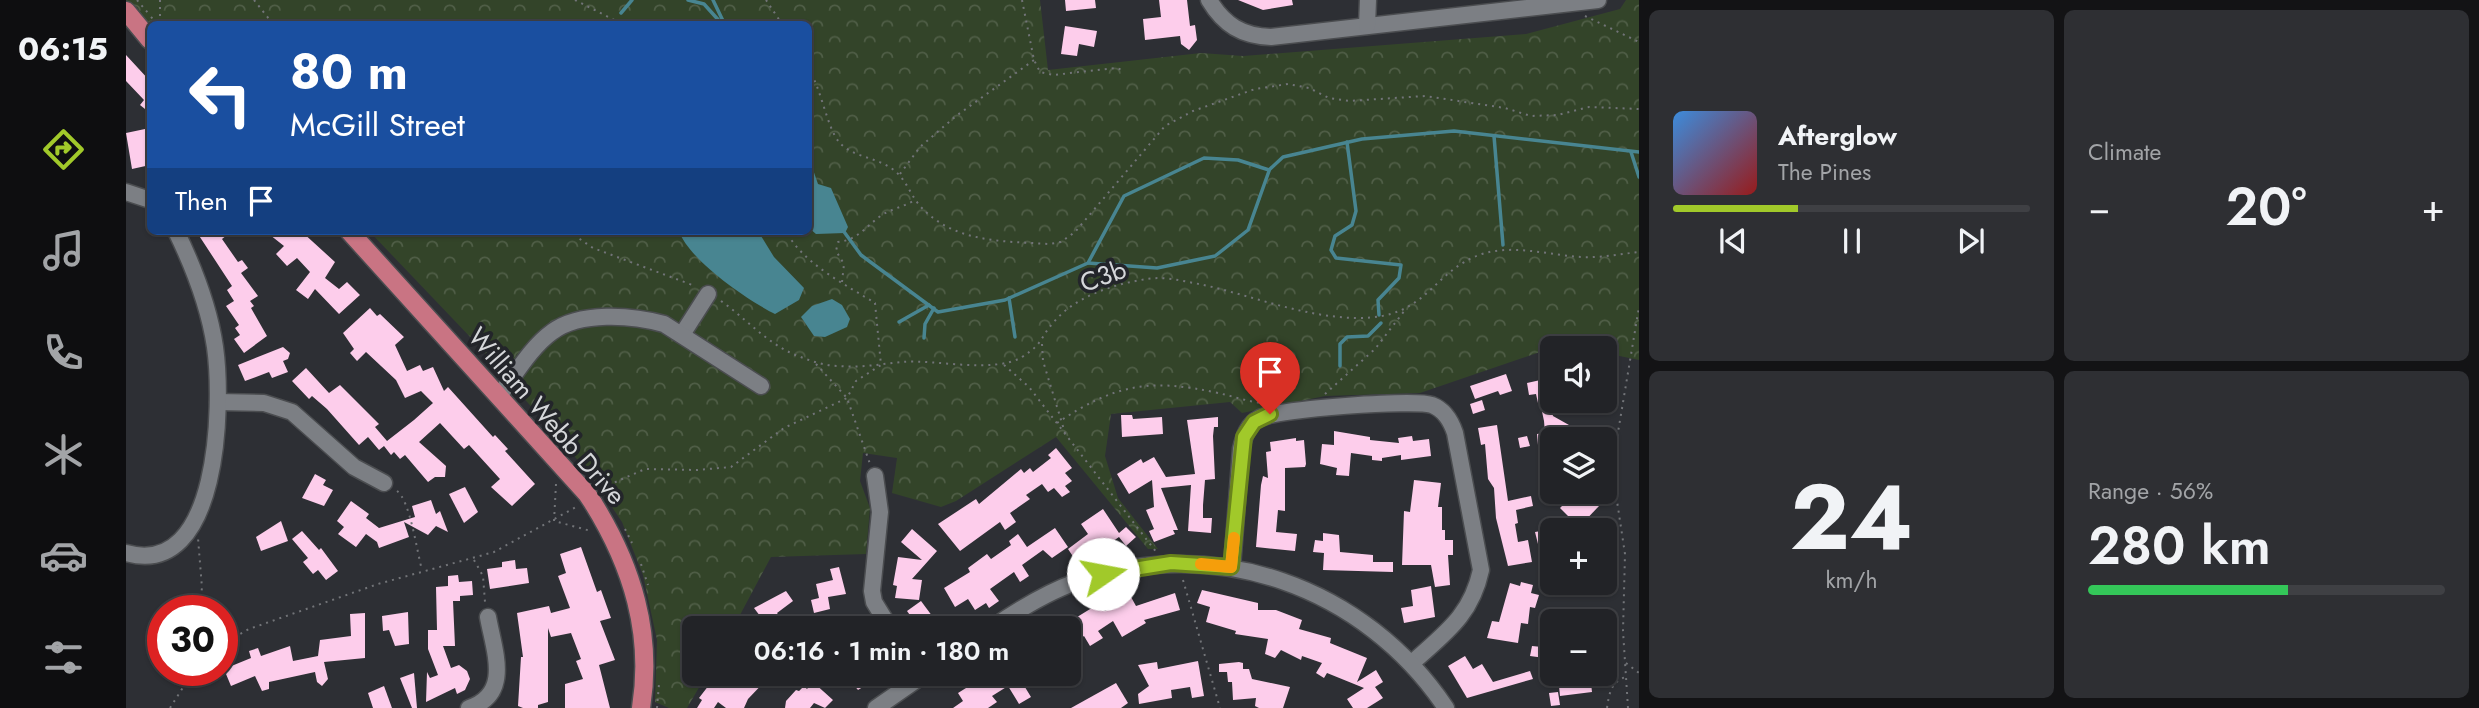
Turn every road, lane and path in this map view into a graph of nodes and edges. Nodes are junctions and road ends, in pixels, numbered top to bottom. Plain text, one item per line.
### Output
1 (137, 0) edge
2 (160, 0) edge
3 (254, 0) edge
4 (575, 0) edge
5 (766, 0) edge
6 (1022, 0) edge
7 (1209, 0) edge
8 (1368, 0) edge
9 (1598, 0) edge
10 (1568, 4) junction
11 (126, 11) edge
12 (156, 21) edge
13 (159, 21) edge
14 (271, 21) edge
15 (616, 21) edge
16 (780, 21) edge
17 (1367, 26) junction
18 (147, 36) edge
19 (1639, 42) edge
20 (1034, 60) junction
21 (1124, 70) dead end
22 (812, 76) edge
23 (1639, 109) edge
24 (899, 175) junction
25 (126, 192) edge
26 (147, 199) edge
27 (915, 200) junction
28 (178, 235) edge
29 (353, 235) edge
30 (788, 235) edge
31 (1639, 252) edge
32 (842, 283) junction
33 (708, 293) dead end
34 (1639, 307) edge
35 (1406, 310) junction
36 (683, 333) junction
37 (1042, 343) junction
38 (812, 361) dead end
39 (1004, 363) junction
40 (881, 365) junction
41 (866, 366) dead end
42 (761, 386) dead end
43 (499, 396) junction
44 (847, 398) junction
45 (218, 402) junction
46 (1270, 403) dead end
47 (1318, 410) junction
48 (1061, 421) junction
49 (1056, 424) junction
50 (1066, 436) junction
51 (875, 476) joint
52 (558, 480) dead end
53 (384, 483) joint
54 (589, 499) junction
55 (555, 521) junction
56 (194, 525) junction
57 (595, 533) dead end
58 (126, 553) edge
59 (474, 558) junction
60 (1171, 563) junction
61 (1231, 567) junction
62 (422, 571) junction
63 (199, 595) edge
64 (883, 616) edge
65 (1010, 616) edge
66 (488, 617) joint
67 (238, 635) edge
68 (1625, 661) junction
69 (1412, 663) junction
70 (1639, 673) edge
71 (1626, 677) junction
72 (184, 686) edge
73 (906, 686) edge
74 (170, 708) edge
75 (469, 708) edge
76 (641, 708) edge
77 (876, 708) edge
78 (1220, 708) edge
79 (1446, 708) edge
80 (1607, 708) edge
81 (1628, 708) edge

1 - 12 path
2 - 13 path
3 - 14 path
4 - 15 path
5 - 16 path
6 - 20 path
7 - 17 street
8 - 17 street
9 - 10 street
10 - 17 street
10 - 19 path
11 - 18 main road
20 - 21 path
20 - 24 path
22 - 24 path
23 - 27 path
24 - 27 path
25 - 26 street
27 - 32 path
28 - 45 street
29 - 43 main road, William Webb Drive
30 - 32 path
31 - 35 path
32 - 40 path
33 - 36 street
34 - 68 path
35 - 37 path, C3b
35 - 47 path
36 - 42 street
36 - 43 street
37 - 39 path, C3b
37 - 48 path
38 - 44 path
39 - 40 path, C3b
39 - 49 path
40 - 41 path, C3b
40 - 44 path
43 - 54 main road, William Webb Drive
44 - 51 path
44 - 54 path
45 - 53 street
45 - 56 street
46 - 48 path
47 - 61 street
47 - 69 street
48 - 49 path
48 - 50 path
49 - 50 path
50 - 60 path
51 - 64 street
52 - 55 path
53 - 62 path
54 - 55 path
54 - 76 main road, William Webb Drive
55 - 57 path
55 - 59 path
56 - 58 street
56 - 63 path
59 - 62 path
59 - 66 path
60 - 61 street
60 - 65 street
60 - 78 path
61 - 69 street
62 - 67 path
66 - 75 street
68 - 70 path
68 - 71 path
69 - 79 street
71 - 80 path
71 - 81 path
72 - 74 path
73 - 77 street

